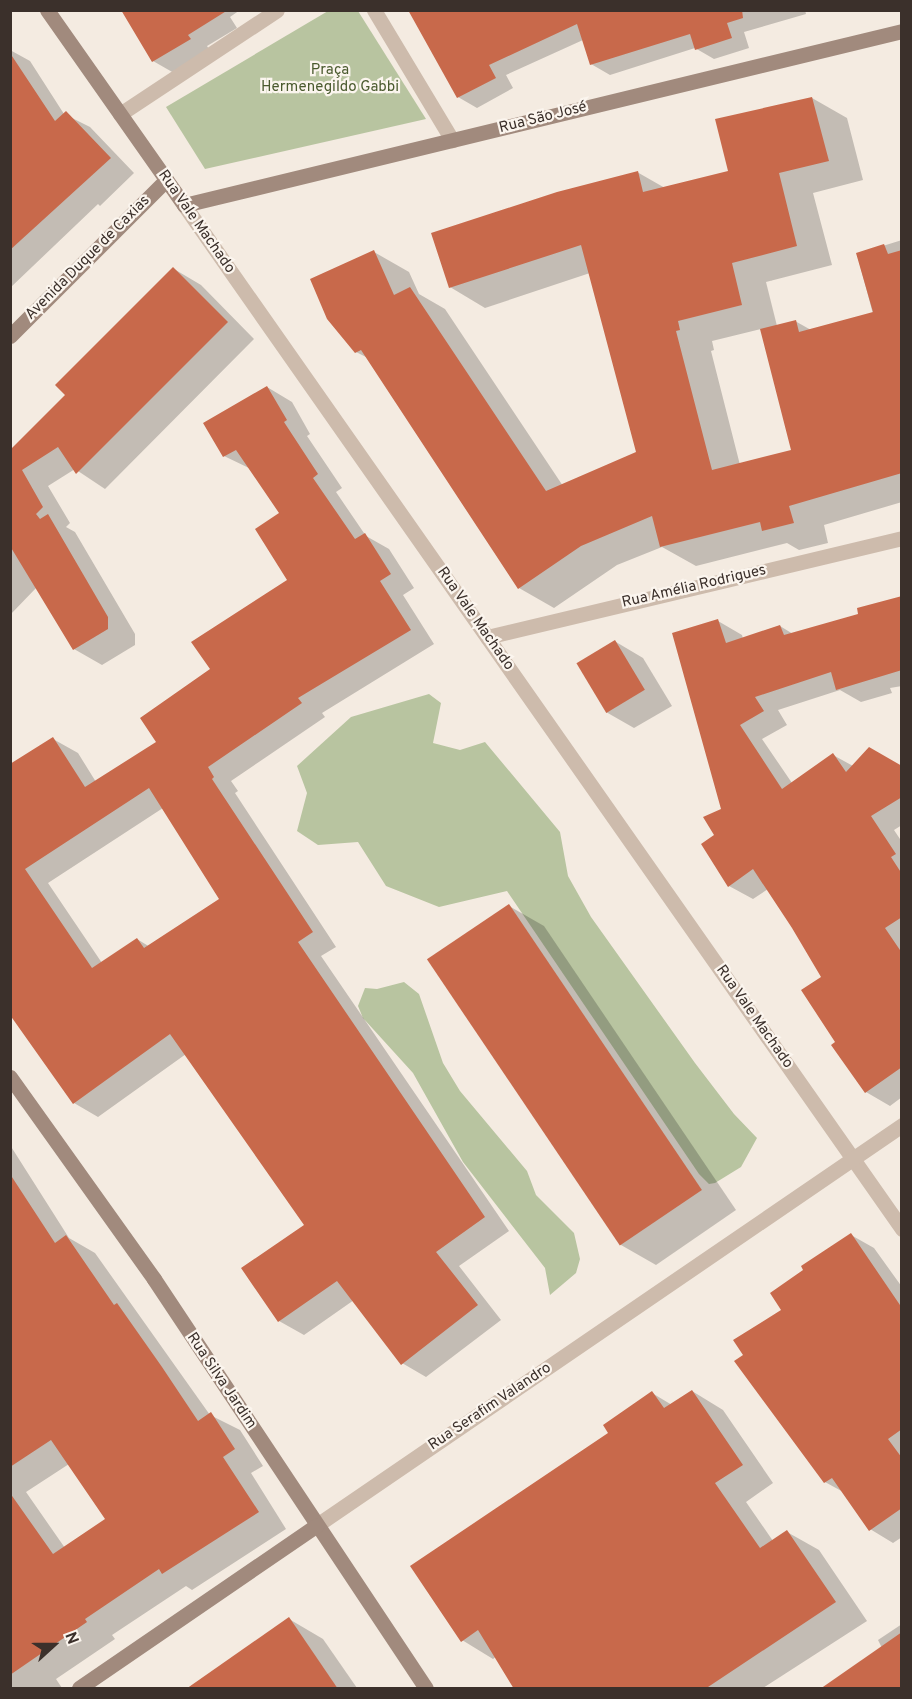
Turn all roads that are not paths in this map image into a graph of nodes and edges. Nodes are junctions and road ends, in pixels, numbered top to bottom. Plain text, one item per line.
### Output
1 (47, 10) edge
2 (277, 10) edge
3 (374, 10) edge
4 (902, 31) edge
5 (120, 114) junction
6 (452, 140) junction
7 (166, 180) junction
8 (184, 205) junction
9 (10, 336) edge
10 (902, 538) edge
11 (487, 637) junction
12 (10, 1077) edge
13 (902, 1125) edge
14 (853, 1159) junction
15 (902, 1229) edge
16 (317, 1525) junction
17 (79, 1689) edge
18 (426, 1689) edge

1 - 5 street, Rua Vale Machado
2 - 5 street
3 - 6 street
4 - 6 street, Rua São José
5 - 7 street, Rua Vale Machado
6 - 8 street, Rua São José
7 - 8 street, Rua Vale Machado
7 - 9 street, Avenida Duque de Caxias
8 - 11 street, Rua Vale Machado
10 - 11 street, Rua Amélia Rodrigues
11 - 14 street, Rua Vale Machado
12 - 16 street, Rua Silva Jardim
13 - 14 street, Rua Serafim Valandro
14 - 15 street, Rua Vale Machado
14 - 16 street, Rua Serafim Valandro
16 - 17 street, Rua Serafim Valandro
16 - 18 street, Rua Silva Jardim

